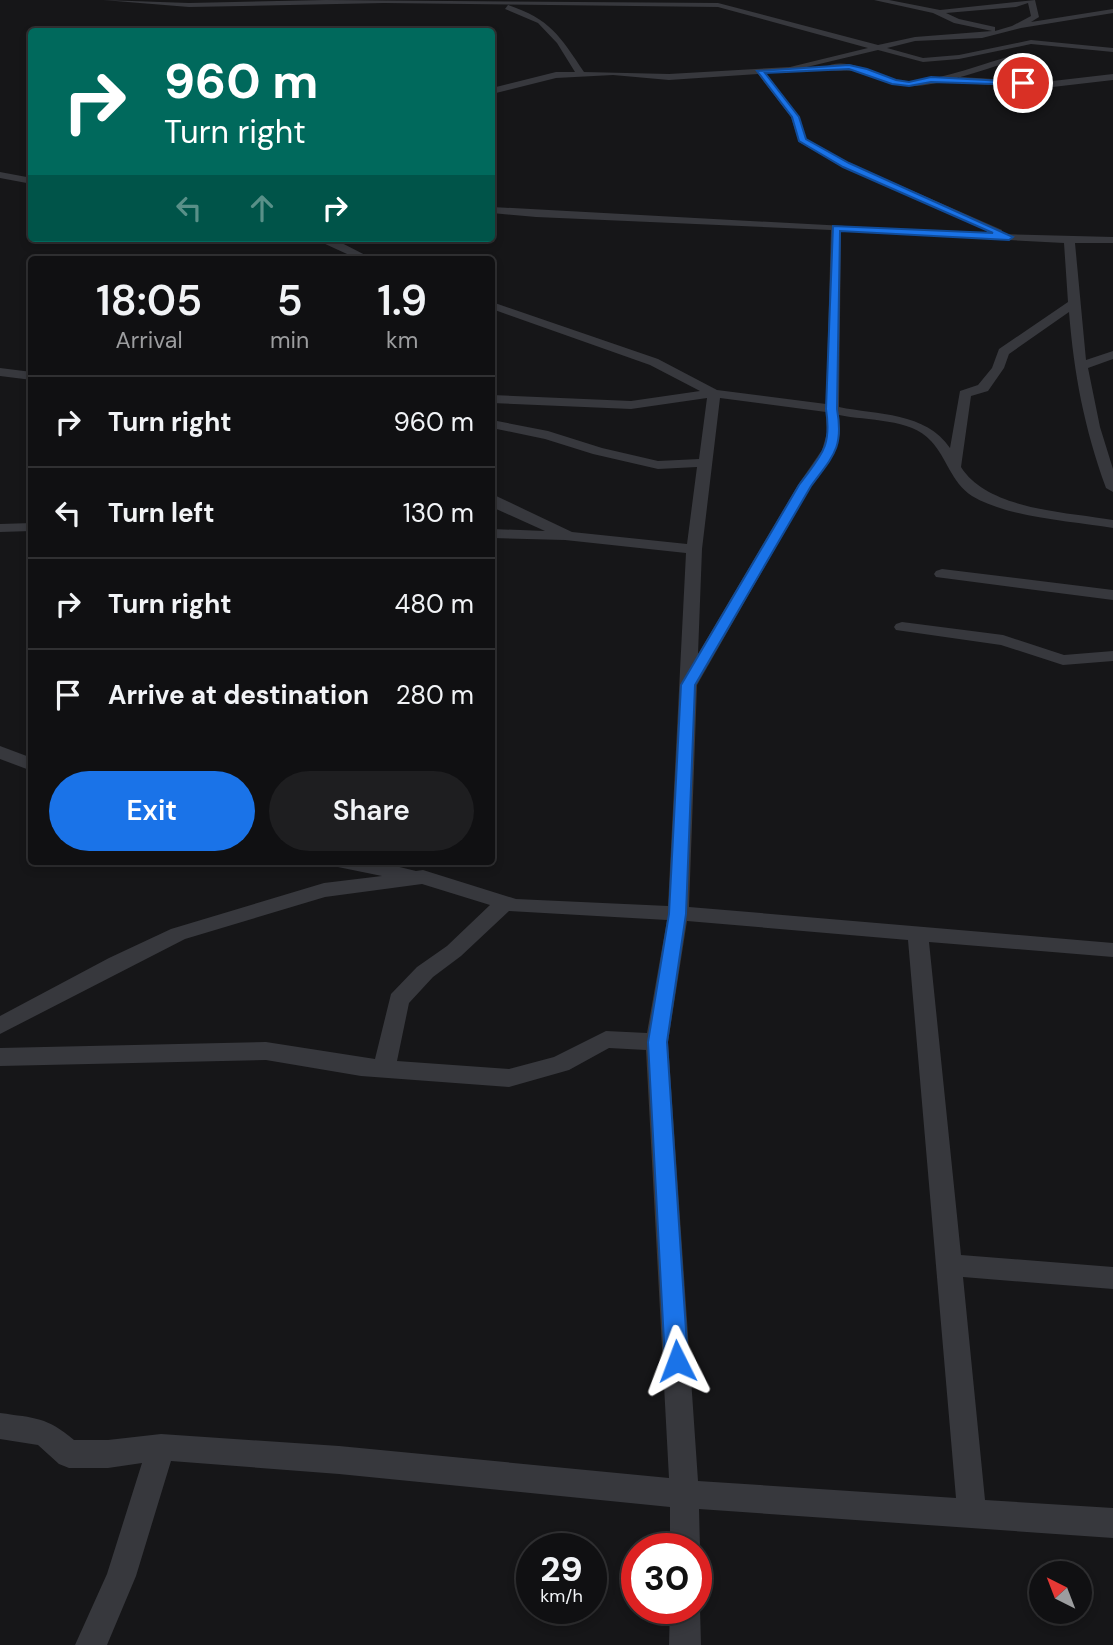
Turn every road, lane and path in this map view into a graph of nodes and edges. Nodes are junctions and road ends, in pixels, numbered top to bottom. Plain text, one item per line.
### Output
1 (107, 0) edge
2 (878, 0) edge
3 (1031, 0) edge
4 (494, 2) junction
5 (934, 11) junction
6 (1113, 11) edge
7 (1015, 28) junction
8 (1000, 32) junction
9 (966, 38) junction
10 (1031, 42) junction
11 (1052, 45) junction
12 (881, 47) junction
13 (1113, 50) edge
14 (790, 69) junction
15 (760, 71) junction
16 (581, 74) junction
17 (1113, 77) edge
18 (931, 79) junction
19 (495, 90) edge
20 (0, 175) edge
21 (28, 180) edge
22 (495, 210) edge
23 (836, 228) junction
24 (1009, 237) junction
25 (1069, 240) junction
26 (1113, 240) edge
27 (329, 242) edge
28 (360, 256) edge
29 (1074, 303) junction
30 (495, 306) edge
31 (1113, 355) edge
32 (1079, 367) junction
33 (0, 372) edge
34 (28, 376) edge
35 (714, 393) junction
36 (495, 399) edge
37 (832, 409) junction
38 (495, 425) edge
39 (704, 463) junction
40 (954, 468) junction
41 (1113, 486) edge
42 (495, 501) edge
43 (1113, 524) edge
44 (28, 527) edge
45 (0, 528) edge
46 (495, 534) edge
47 (569, 536) junction
48 (694, 549) junction
49 (942, 574) dead end
50 (1113, 596) edge
51 (902, 627) dead end
52 (1113, 656) edge
53 (688, 685) junction
54 (0, 752) edge
55 (28, 763) edge
56 (361, 865) edge
57 (423, 877) junction
58 (505, 903) junction
59 (678, 914) junction
60 (918, 934) junction
61 (1113, 950) edge
62 (0, 1026) edge
63 (657, 1042) junction
64 (0, 1057) edge
65 (383, 1068) junction
66 (949, 1265) junction
67 (1113, 1278) edge
68 (0, 1426) edge
69 (161, 1447) junction
70 (684, 1494) junction
71 (972, 1513) junction
72 (1113, 1522) edge
73 (685, 1533) edge
74 (685, 1624) edge
75 (91, 1645) edge
76 (685, 1645) edge

1 - 4 street
2 - 5 street
3 - 5 street
3 - 7 street
4 - 12 street
4 - 16 street
5 - 8 street
6 - 7 street
7 - 8 street
8 - 9 street
9 - 10 street
9 - 12 street
10 - 11 street
10 - 12 street
11 - 13 street
11 - 18 street
12 - 14 street
14 - 15 street
14 - 18 street
15 - 16 street
15 - 24 street
16 - 19 street
17 - 18 street
20 - 21 street
22 - 23 street
23 - 24 street
23 - 37 street
24 - 25 street
25 - 26 street
25 - 29 street
27 - 28 street
29 - 32 street
29 - 40 street
30 - 35 street
31 - 32 street
32 - 41 street
33 - 34 street
35 - 36 street
35 - 37 street
35 - 39 street
37 - 40 street
37 - 53 street
38 - 39 street
39 - 48 street
40 - 43 street
42 - 47 street
44 - 45 street
46 - 47 street
47 - 48 street
48 - 53 street
49 - 50 street
51 - 52 street
53 - 59 street
54 - 55 street
56 - 57 street
57 - 58 street
57 - 62 street
58 - 59 street
58 - 65 street
59 - 60 street
59 - 63 street
60 - 61 street
60 - 66 street
63 - 65 street
63 - 70 street
64 - 65 street
66 - 67 street
66 - 71 street
68 - 69 street
69 - 70 street
69 - 75 street
70 - 71 street
70 - 73 street
71 - 72 street
74 - 76 street

